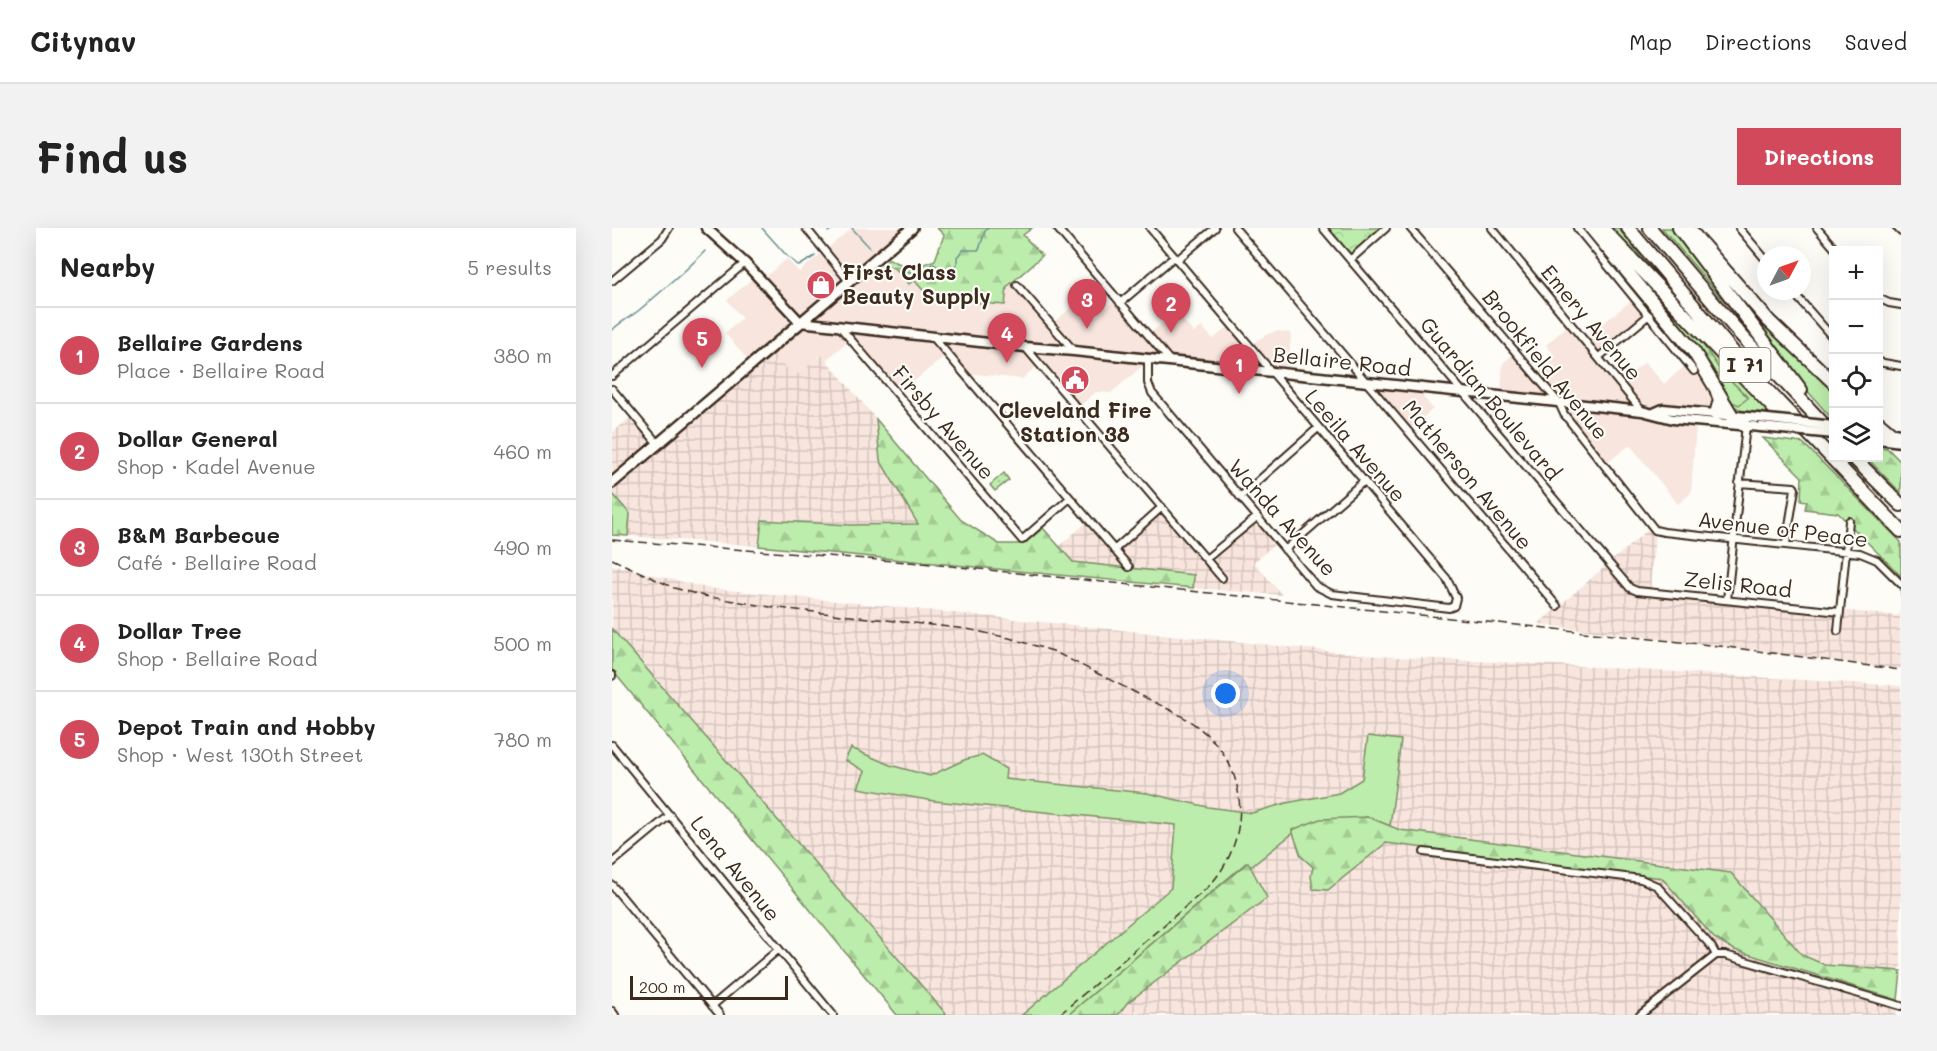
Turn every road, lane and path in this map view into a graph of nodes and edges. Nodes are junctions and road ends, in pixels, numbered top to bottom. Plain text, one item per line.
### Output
1 (669, 228) edge
2 (706, 228) edge
3 (806, 228) edge
4 (1057, 228) edge
5 (1150, 228) edge
6 (1215, 228) edge
7 (1235, 228) edge
8 (1323, 228) edge
9 (1386, 228) edge
10 (1410, 228) edge
11 (1492, 228) edge
12 (1577, 228) edge
13 (1591, 228) edge
14 (1602, 228) edge
15 (1628, 228) edge
16 (1650, 228) edge
17 (1679, 228) edge
18 (1688, 228) edge
19 (1739, 228) edge
20 (1817, 228) edge
21 (1898, 228) edge
22 (906, 230) edge
23 (1901, 232) edge
24 (1833, 246) edge
25 (1757, 249) edge
26 (1176, 259) junction
27 (1350, 260) junction
28 (745, 263) junction
29 (612, 281) edge
30 (849, 281) junction
31 (1017, 285) dead end
32 (1800, 300) edge
33 (1882, 300) edge
34 (1120, 303) junction
35 (1901, 305) edge
36 (1649, 315) junction
37 (800, 322) junction
38 (840, 327) junction
39 (1829, 334) edge
40 (932, 336) junction
41 (1024, 347) junction
42 (1074, 351) junction
43 (1599, 357) junction
44 (1148, 359) junction
45 (1171, 362) junction
46 (1883, 363) edge
47 (1901, 366) edge
48 (1694, 371) dead end
49 (1272, 373) junction
50 (612, 376) edge
51 (1829, 379) edge
52 (1366, 382) junction
53 (1713, 383) junction
54 (612, 389) edge
55 (1462, 392) junction
56 (1559, 403) junction
57 (1642, 411) junction
58 (1654, 413) junction
59 (1716, 414) junction
60 (1732, 415) junction
61 (1746, 421) junction
62 (1829, 422) edge
63 (1759, 423) junction
64 (1829, 426) edge
65 (1318, 428) junction
66 (1829, 431) edge
67 (1829, 434) edge
68 (1883, 440) edge
69 (1901, 442) edge
70 (658, 444) junction
71 (1858, 462) edge
72 (1863, 462) edge
73 (1364, 481) junction
74 (612, 483) edge
75 (1738, 483) junction
76 (1885, 489) junction
77 (1868, 496) junction
78 (1240, 497) junction
79 (1070, 498) junction
80 (1901, 505) edge
81 (1162, 507) junction
82 (1257, 517) junction
83 (1849, 521) dead end
84 (1651, 526) joint
85 (1901, 531) edge
86 (1733, 539) junction
87 (1786, 544) junction
88 (1114, 550) junction
89 (1285, 550) junction
90 (1846, 551) junction
91 (1206, 560) junction
92 (1129, 567) dead end
93 (1222, 578) dead end
94 (1901, 584) edge
95 (1633, 590) joint
96 (1726, 600) junction
97 (1454, 606) joint
98 (1557, 606) dead end
99 (1840, 612) junction
100 (1838, 631) dead end
101 (612, 744) edge
102 (670, 815) junction
103 (1424, 852) dead end
104 (612, 863) edge
105 (612, 885) edge
106 (779, 950) junction
107 (1716, 955) junction
108 (712, 1006) junction
109 (1901, 1006) edge
110 (612, 1011) edge
111 (615, 1015) edge
112 (720, 1015) edge
113 (833, 1015) edge
114 (1640, 1015) edge

1 - 29 street
2 - 28 street
3 - 30 street
4 - 34 street
5 - 26 street, Leeila Avenue
6 - 26 street
7 - 52 street, Matherson Avenue
8 - 27 street, Guardian Boulevard
9 - 27 street
10 - 56 street, Brookfield Avenue
11 - 43 street, Emery Avenue
12 - 36 street
13 - 53 highway
14 - 77 highway
15 - 77 highway, I 71
16 - 66 highway, I 71
17 - 62 highway
18 - 51 highway
19 - 25 street
20 - 24 street
21 - 23 street
22 - 30 main road
26 - 34 street
26 - 49 street, Leeila Avenue
27 - 55 street, Guardian Boulevard
28 - 37 street
28 - 50 street
30 - 37 main road
31 - 42 street
32 - 39 street
33 - 35 street
34 - 45 street
36 - 43 street
36 - 48 street
37 - 38 street, Bellaire Road
37 - 70 main road
38 - 40 street, Bellaire Road
38 - 79 street, Firsby Avenue
40 - 41 street, Bellaire Road
40 - 79 street
41 - 42 street, Bellaire Road
41 - 81 street
42 - 44 street, Bellaire Road
43 - 57 street, Emery Avenue
44 - 45 street, Bellaire Road
44 - 78 street, Wanda Avenue
45 - 49 street, Bellaire Road
46 - 47 street
49 - 52 street, Bellaire Road
49 - 65 street, Leeila Avenue
52 - 55 street, Bellaire Road
52 - 98 street, Matherson Avenue
53 - 59 highway
53 - 60 highway
54 - 70 street
55 - 56 street, Bellaire Road
55 - 95 street, Guardian Boulevard
56 - 57 street, Bellaire Road
56 - 84 street, Brookfield Avenue
57 - 58 street, Bellaire Road
58 - 59 street, Bellaire Road
58 - 61 street, Bellaire Road
59 - 60 street, Bellaire Road
60 - 61 highway
61 - 63 street, Bellaire Road
61 - 75 street
63 - 64 street, Bellaire Road, bridge
63 - 67 street, Bellaire Road, bridge
65 - 73 street, Leeila Avenue
65 - 78 street
68 - 69 street
70 - 74 main road
71 - 76 highway
72 - 76 highway
73 - 89 street
73 - 97 street, Leeila Avenue
75 - 86 street
75 - 87 street
76 - 80 highway
77 - 85 highway, I 71
78 - 82 street, Wanda Avenue
79 - 88 street
81 - 88 street
81 - 91 street
82 - 89 street, Wanda Avenue
82 - 91 street
83 - 90 street
84 - 86 street, Avenue of Peace
86 - 87 street, Avenue of Peace
86 - 96 street
87 - 90 street, Avenue of Peace
88 - 92 street
89 - 97 street, Wanda Avenue
90 - 94 street, Avenue of Peace
90 - 99 street
91 - 93 street
95 - 96 street, Zelis Road
96 - 99 street, Zelis Road
99 - 100 street
101 - 102 street, Lena Avenue
102 - 104 street
102 - 106 street, Lena Avenue
103 - 107 street
105 - 108 street
106 - 108 street
106 - 113 street, Lena Avenue
107 - 109 street
107 - 114 street
108 - 112 street
110 - 111 street

